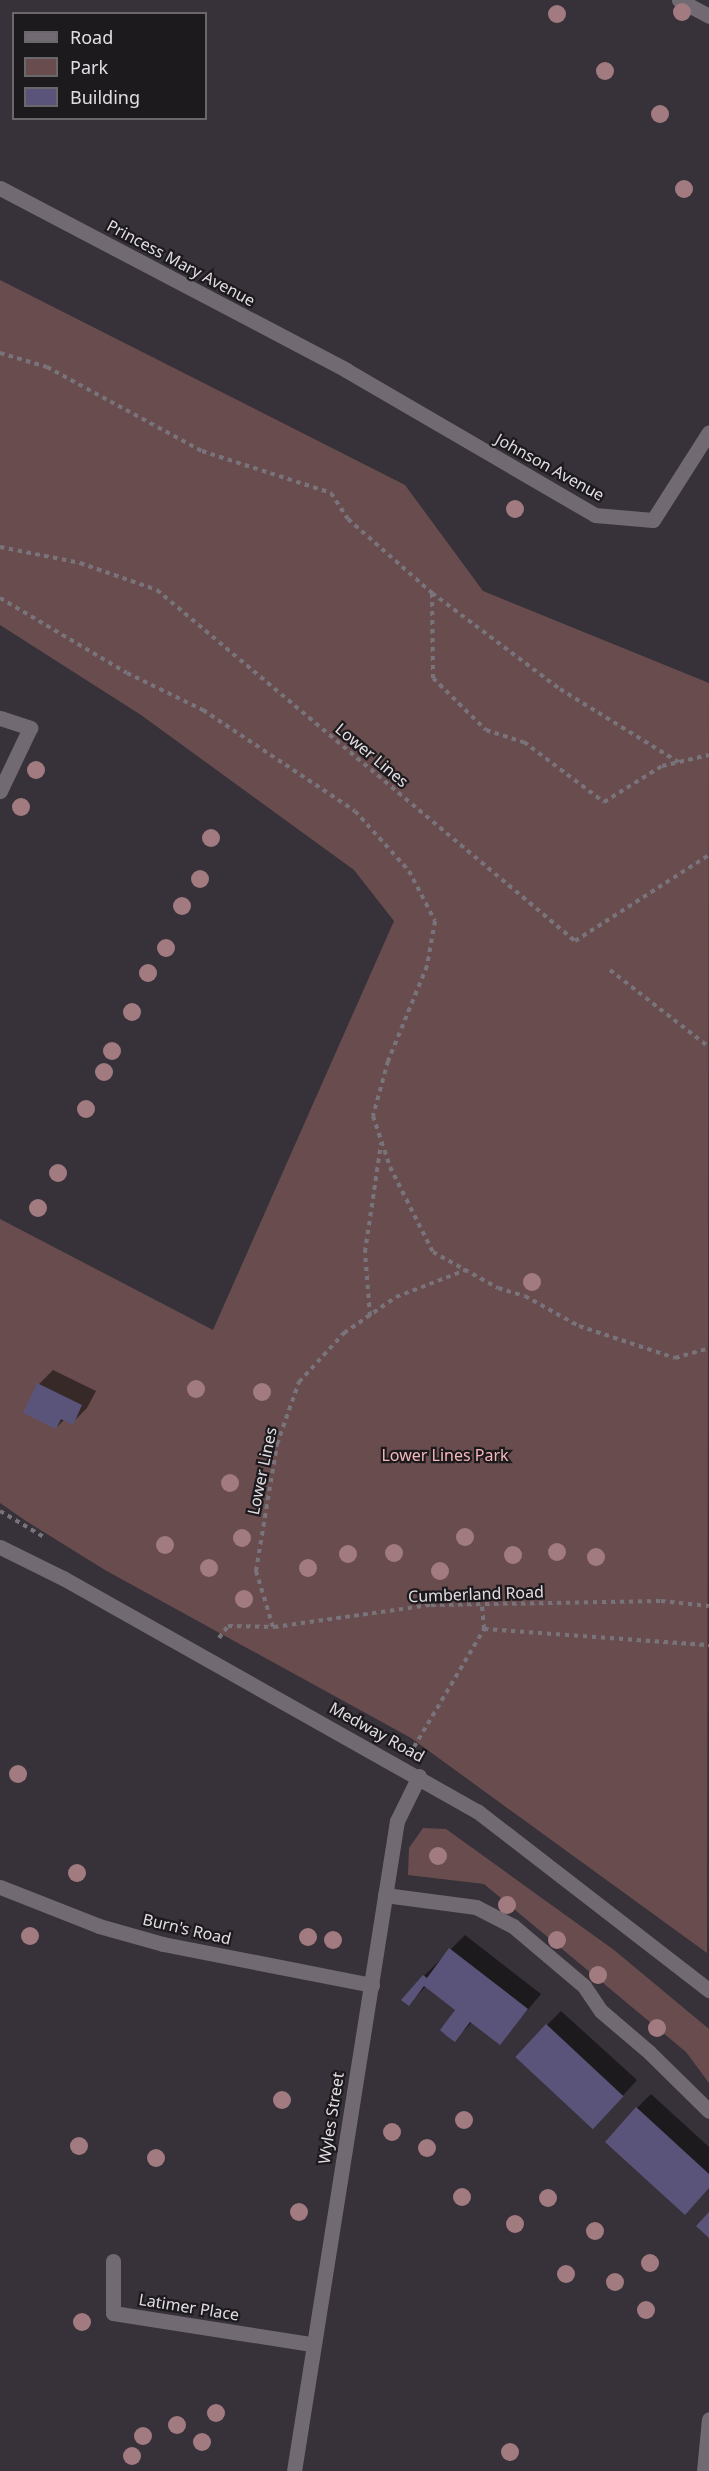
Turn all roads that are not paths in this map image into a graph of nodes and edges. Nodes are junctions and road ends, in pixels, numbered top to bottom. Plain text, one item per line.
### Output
1 (679, 0) edge
2 (709, 16) edge
3 (0, 188) edge
4 (346, 370) joint
5 (709, 432) edge
6 (0, 718) edge
7 (0, 791) edge
8 (0, 1547) edge
9 (419, 1776) junction
10 (0, 1887) edge
11 (385, 1895) junction
12 (372, 1985) junction
13 (709, 1990) edge
14 (709, 2111) edge
15 (113, 2261) dead end
16 (312, 2344) junction
17 (709, 2419) edge
18 (294, 2471) edge
19 (704, 2471) edge

1 - 2 street
3 - 4 street, Princess Mary Avenue
4 - 5 street, Johnson Avenue
6 - 7 street
8 - 9 street, Medway Road
9 - 11 street, Wyles Street
9 - 13 street, Medway Road
10 - 12 street, Burn's Road
11 - 12 street, Wyles Street
11 - 14 street
12 - 16 street, Wyles Street
15 - 16 street, Latimer Place
16 - 18 street, Wyles Street
17 - 19 street

